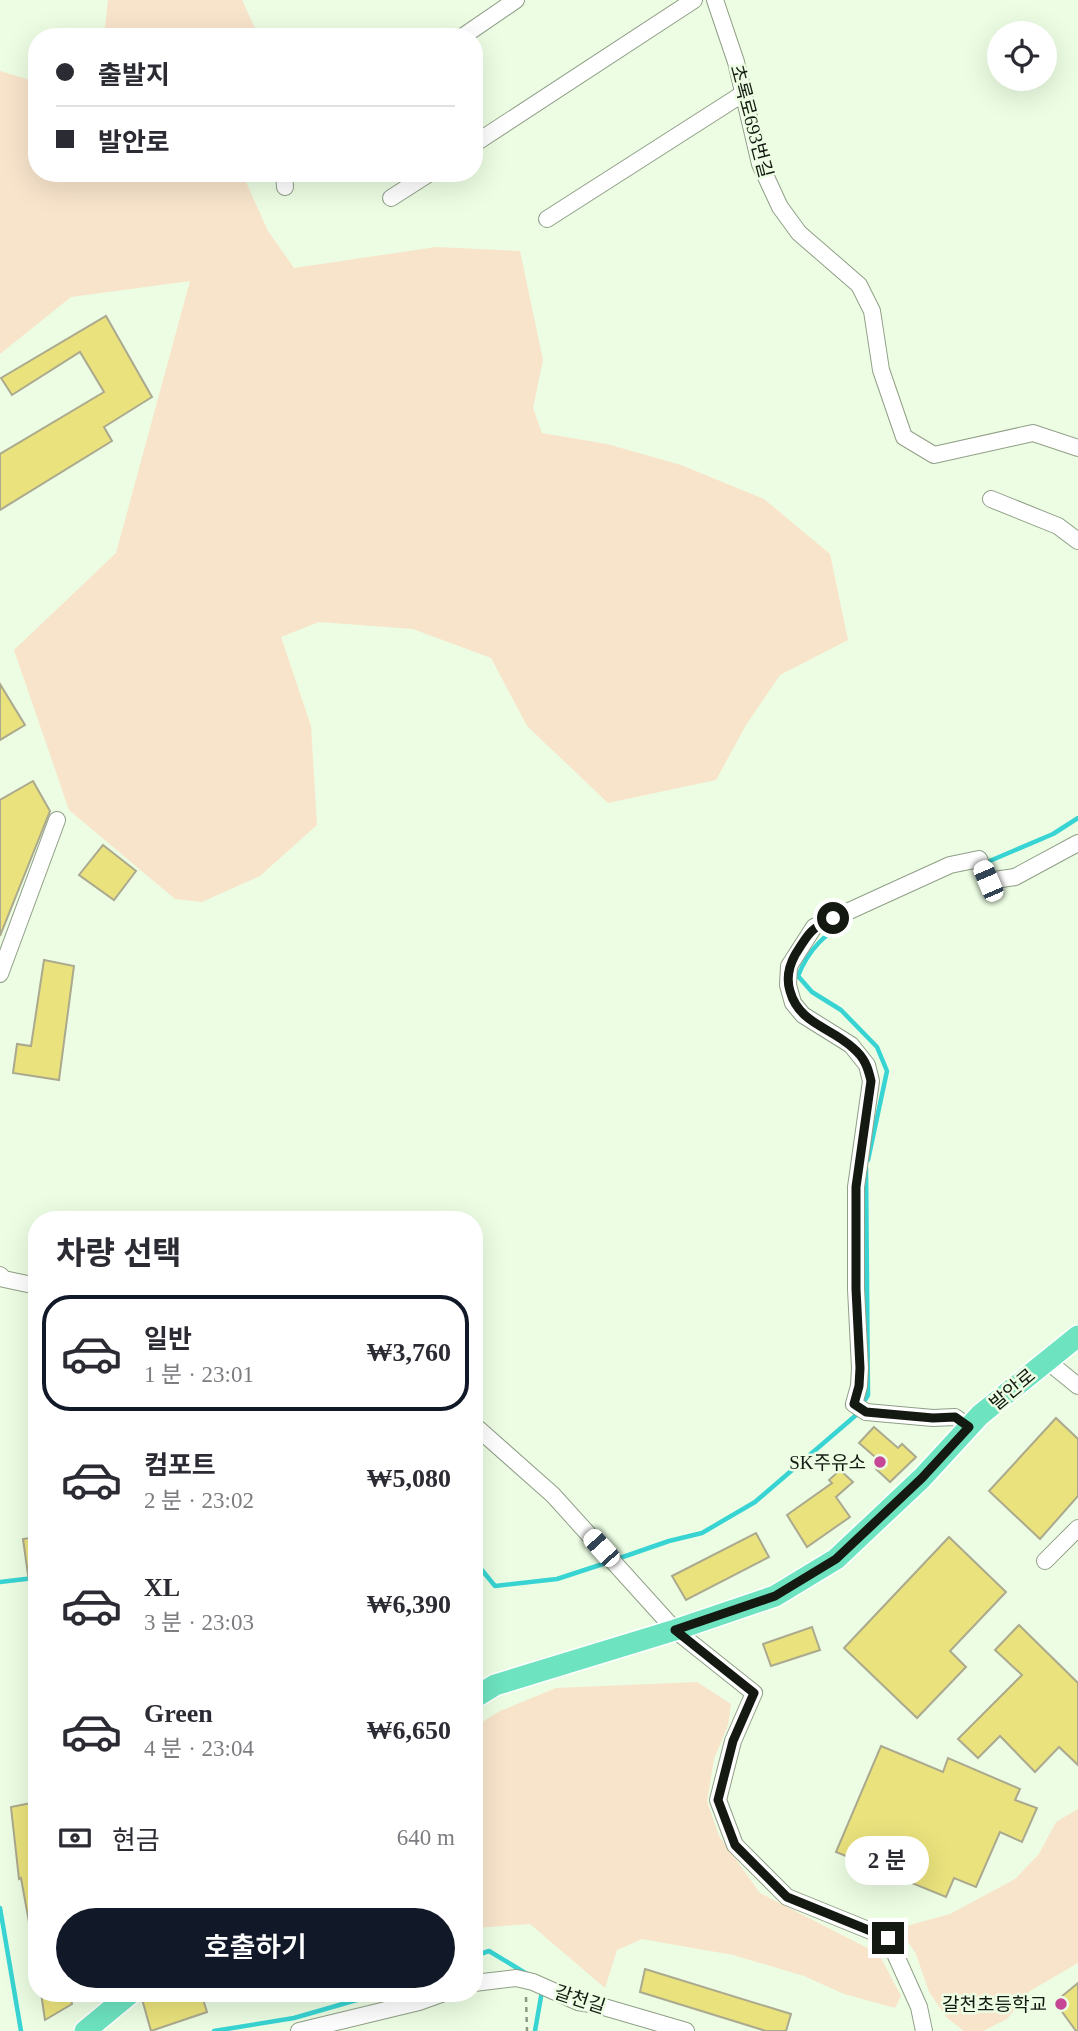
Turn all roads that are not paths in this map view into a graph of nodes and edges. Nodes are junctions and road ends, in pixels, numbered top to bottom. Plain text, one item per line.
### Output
1 (516, 0) edge
2 (694, 0) edge
3 (715, 0) edge
4 (475, 28) edge
5 (744, 93) junction
6 (483, 138) edge
7 (416, 182) edge
8 (391, 198) dead end
9 (547, 219) dead end
10 (1078, 448) edge
11 (991, 499) dead end
12 (1078, 541) edge
13 (57, 820) dead end
14 (1078, 843) edge
15 (0, 974) edge
16 (0, 1275) edge
17 (28, 1284) edge
18 (1078, 1336) edge
19 (1045, 1360) junction
20 (1078, 1386) edge
21 (969, 1427) junction
22 (483, 1433) edge
23 (1078, 1528) edge
24 (1045, 1561) dead end
25 (675, 1630) junction
26 (483, 1692) edge
27 (483, 1982) edge
28 (120, 2002) edge
29 (419, 2002) edge
30 (85, 2031) edge
31 (299, 2031) edge
32 (686, 2031) edge
33 (924, 2031) edge

1 - 4 street
2 - 6 street
3 - 5 street, 초록로693번길
5 - 9 street
5 - 10 street, 초록로693번길
7 - 8 street
11 - 12 street
13 - 15 street
14 - 21 street
16 - 17 street
18 - 19 main road, 발안로
19 - 20 street, 발안로
19 - 21 main road, 발안로
21 - 25 main road, 발안로
22 - 25 street
23 - 24 street
25 - 26 main road, 발안로
25 - 33 street
27 - 32 street, 갈천길
28 - 30 main road
29 - 31 street

